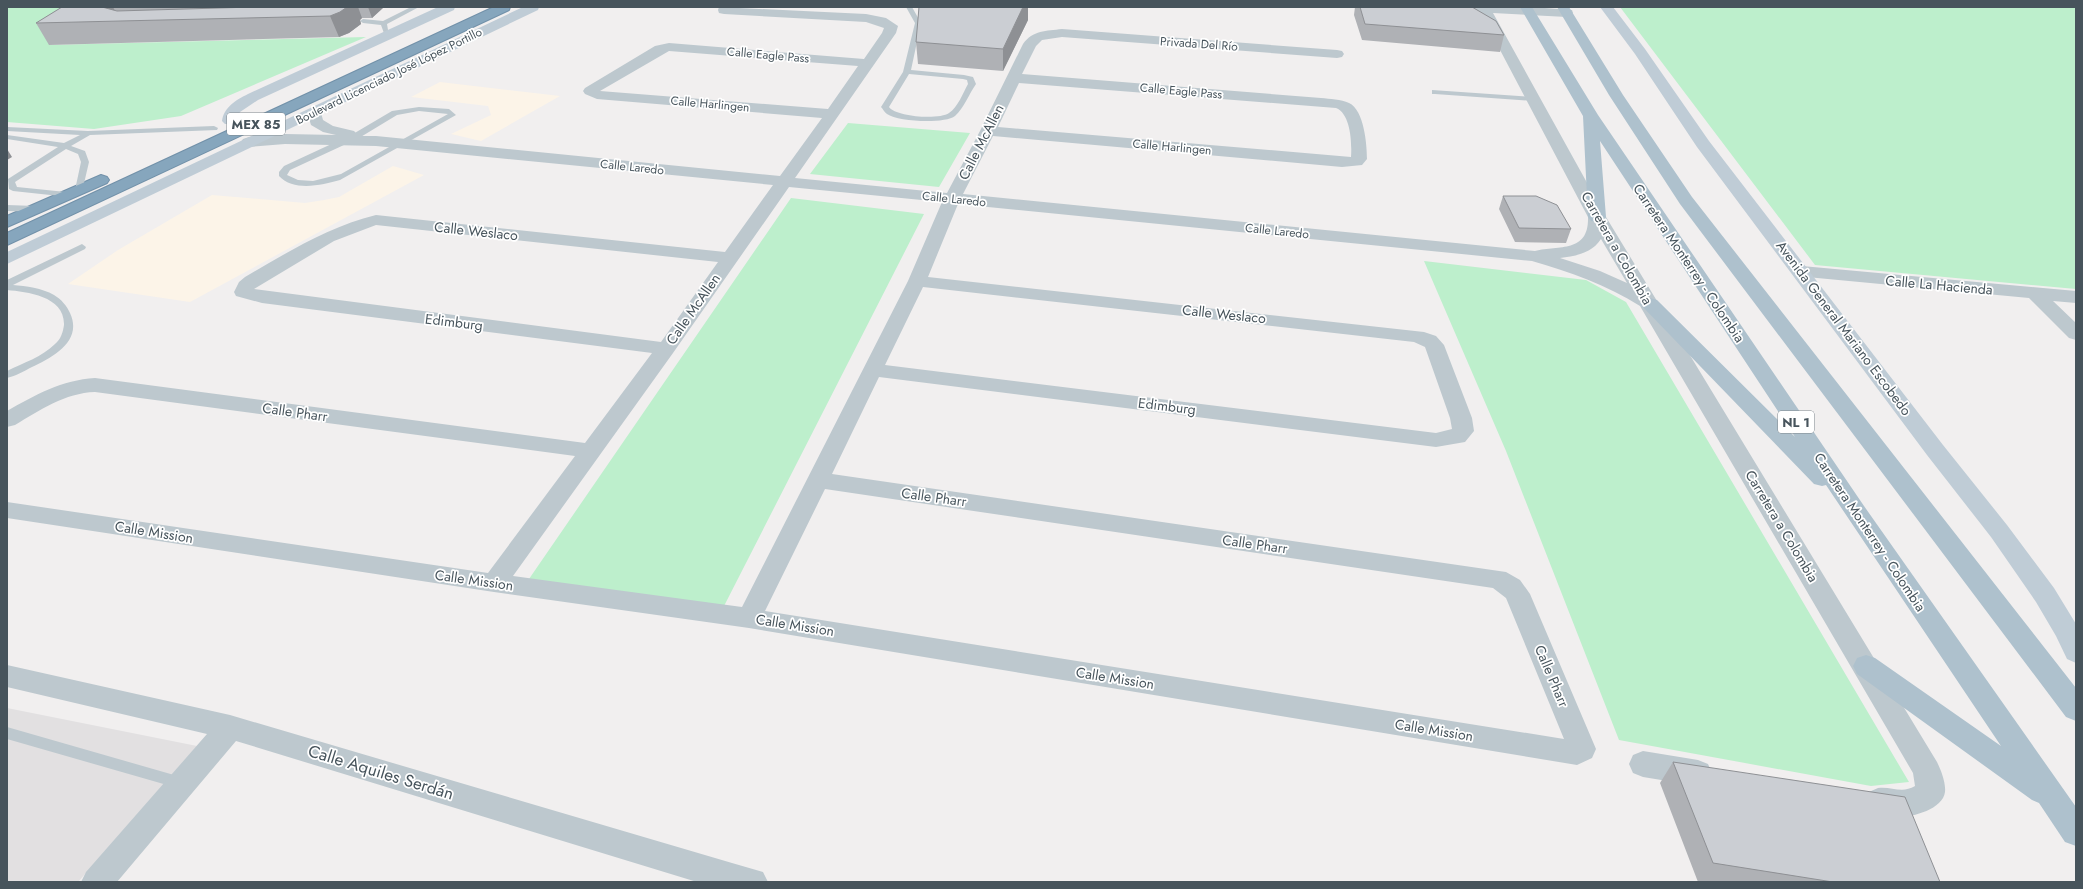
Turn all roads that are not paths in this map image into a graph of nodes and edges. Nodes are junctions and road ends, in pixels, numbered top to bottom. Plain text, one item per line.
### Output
1 (416, 7) edge
2 (449, 7) edge
3 (480, 7) edge
4 (504, 7) edge
5 (533, 7) edge
6 (909, 7) edge
7 (1464, 7) edge
8 (1606, 7) edge
9 (1485, 8) edge
10 (1527, 9) edge
11 (724, 10) dead end
12 (1565, 10) edge
13 (363, 21) dead end
14 (385, 29) junction
15 (1062, 33) joint
16 (1337, 54) dead end
17 (868, 63) junction
18 (907, 72) junction
19 (1014, 78) junction
20 (590, 92) joint
21 (1435, 92) dead end
22 (1534, 99) junction
23 (315, 112) junction
24 (831, 114) junction
25 (1590, 115) junction
26 (230, 121) junction
27 (214, 128) junction
28 (7, 129) edge
29 (988, 131) junction
30 (88, 133) junction
31 (7, 137) edge
32 (349, 139) junction
33 (249, 142) junction
34 (401, 144) junction
35 (65, 146) junction
36 (1356, 162) joint
37 (784, 182) junction
38 (73, 192) junction
39 (952, 199) junction
40 (7, 208) edge
41 (32, 210) junction
42 (7, 216) edge
43 (1597, 217) junction
44 (7, 222) edge
45 (7, 240) edge
46 (82, 247) dead end
47 (1533, 256) junction
48 (729, 258) junction
49 (7, 259) edge
50 (1802, 272) junction
51 (917, 280) junction
52 (7, 284) edge
53 (7, 287) edge
54 (243, 292) joint
55 (2034, 294) junction
56 (2076, 297) edge
57 (1650, 304) junction
58 (2076, 334) edge
59 (666, 348) junction
60 (873, 370) junction
61 (7, 375) edge
62 (7, 420) edge
63 (1461, 434) joint
64 (590, 451) junction
65 (819, 480) junction
66 (7, 510) edge
67 (1856, 512) junction
68 (494, 583) junction
69 (749, 618) junction
70 (2076, 652) edge
71 (1866, 666) junction
72 (7, 676) edge
73 (2076, 709) edge
74 (230, 727) junction
75 (7, 733) edge
76 (1580, 751) joint
77 (1643, 764) dead end
78 (1721, 776) edge
79 (182, 783) junction
80 (1853, 797) edge
81 (2054, 800) junction
82 (2076, 832) edge
83 (97, 882) edge
84 (752, 882) edge

1 - 14 lane
2 - 14 street
3 - 26 highway, Boulevard Licenciado José López Portillo / MEX 85
4 - 45 highway, Boulevard Licenciado José López Portillo / MEX 85
5 - 23 street, Boulevard Licenciado José López Portillo
6 - 18 lane
7 - 9 street
8 - 50 street, Avenida General Mariano Escobedo
9 - 10 street
9 - 22 street, Carretera a Colombia
10 - 12 street
10 - 25 main road, Carretera Monterrey - Colombia / NL 1
11 - 17 street, Calle McAllen
12 - 73 main road
13 - 14 lane
14 - 26 street
15 - 16 street, Privada Del Río
15 - 19 street, Calle McAllen
17 - 20 street, Calle Eagle Pass
17 - 24 street, Calle McAllen
18 - 18 lane
19 - 29 street, Calle McAllen
19 - 36 street, Calle Eagle Pass
20 - 24 street, Calle Harlingen
21 - 22 lane
22 - 43 street, Carretera a Colombia
23 - 32 street, Calle Laredo
23 - 33 street, Boulevard Licenciado José López Portillo
24 - 37 street, Calle McAllen
25 - 43 main road
25 - 67 main road, Carretera Monterrey - Colombia / NL 1
26 - 27 highway, Boulevard Licenciado José López Portillo / MEX 85
27 - 30 lane
27 - 38 highway, Boulevard Licenciado José López Portillo / MEX 85
28 - 30 lane
29 - 36 street, Calle Harlingen
29 - 39 street, Calle McAllen
30 - 35 lane
31 - 35 lane
32 - 33 street, Calle Laredo
32 - 34 street, Calle Laredo
32 - 34 lane
32 - 34 lane
33 - 49 street, Boulevard Licenciado José López Portillo
34 - 37 street, Calle Laredo
35 - 38 lane
35 - 38 lane
37 - 39 street, Calle Laredo
37 - 48 street, Calle McAllen
38 - 41 highway, Boulevard Licenciado José López Portillo / MEX 85
39 - 47 street, Calle Laredo
39 - 51 street, Calle McAllen
40 - 41 lane
41 - 42 street, Boulevard Licenciado José López Portillo
41 - 44 highway, Boulevard Licenciado José López Portillo / MEX 85
43 - 47 street, Calle Laredo
43 - 57 street, Carretera a Colombia
46 - 52 lane
47 - 57 street, Calle Laredo
48 - 54 street, Calle Weslaco
48 - 59 street, Calle McAllen
50 - 55 street, Calle La Hacienda
50 - 70 street, Avenida General Mariano Escobedo
51 - 60 street, Calle McAllen
51 - 63 street, Calle Weslaco
53 - 61 lane
54 - 59 street, Edimburg
55 - 56 street, Calle La Hacienda
55 - 58 street
57 - 67 main road
57 - 71 street, Carretera a Colombia
59 - 64 street, Calle McAllen
60 - 63 street, Edimburg
60 - 65 street, Calle McAllen
62 - 64 street, Calle Pharr
64 - 68 street, Calle McAllen
65 - 69 street, Calle McAllen
65 - 76 street, Calle Pharr
66 - 68 street, Calle Mission
67 - 81 main road, Carretera Monterrey - Colombia / NL 1
68 - 69 street, Calle Mission
69 - 76 street, Calle Mission
71 - 80 street, Carretera a Colombia
71 - 81 main road
72 - 74 street, Calle Aquiles Serdán
74 - 79 street
74 - 84 street, Calle Aquiles Serdán
75 - 79 lane
77 - 78 street
79 - 83 street
81 - 82 main road, Carretera Monterrey - Colombia / NL 1

